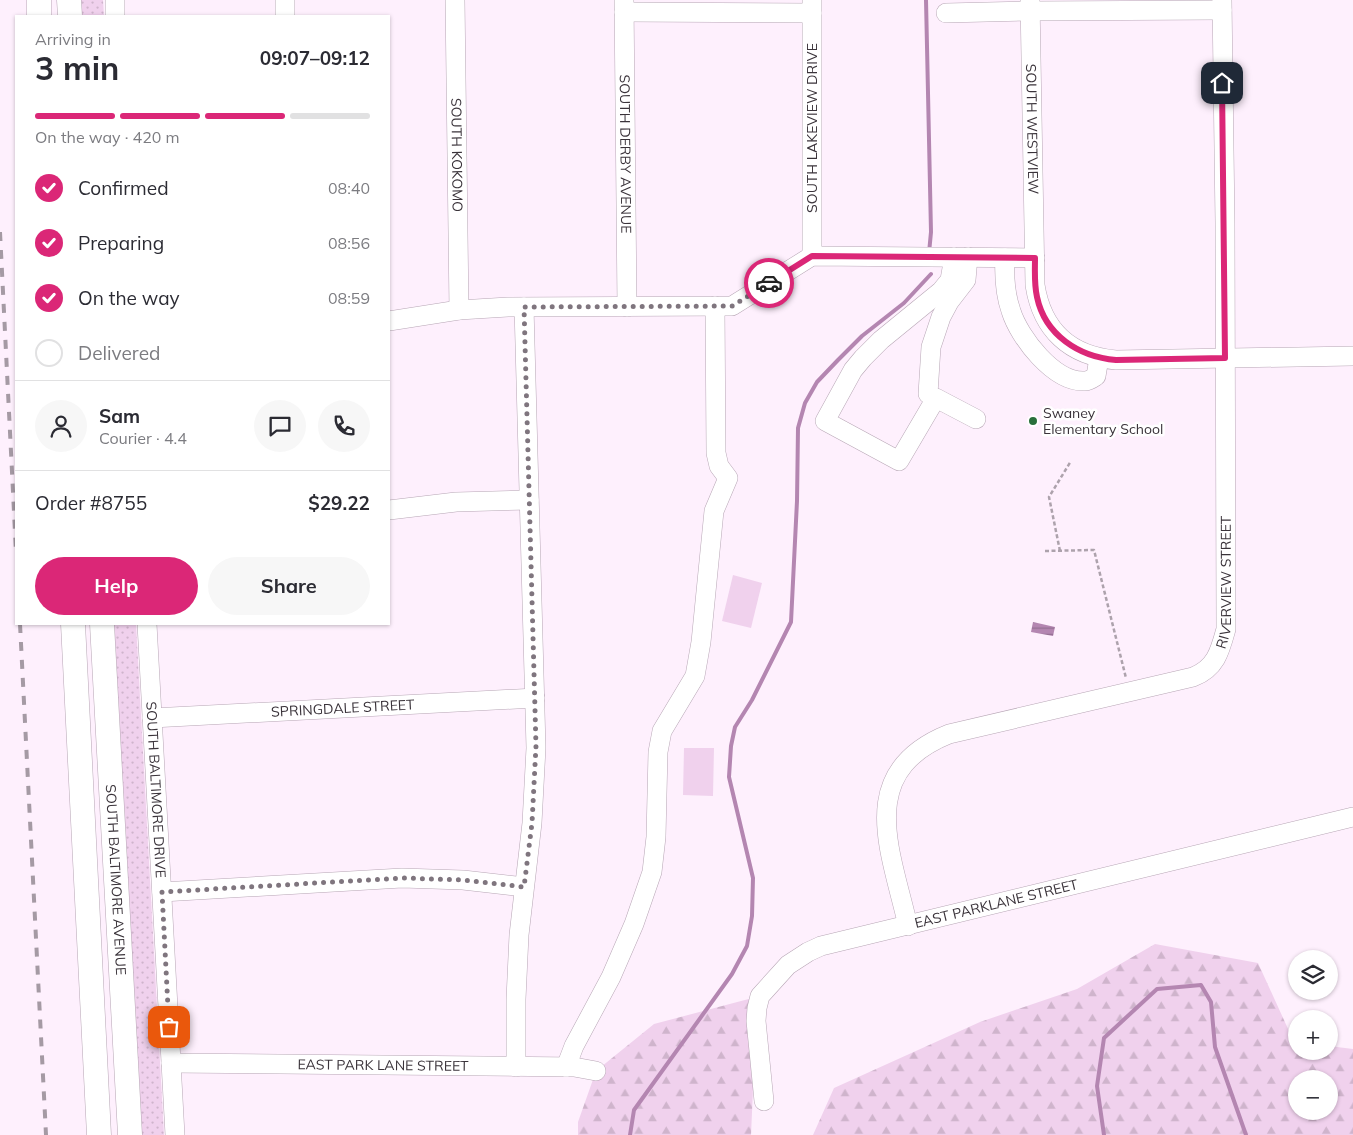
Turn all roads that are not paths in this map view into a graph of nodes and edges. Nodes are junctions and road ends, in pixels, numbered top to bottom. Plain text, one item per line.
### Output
1 (38, 0) edge
2 (69, 0) edge
3 (114, 0) edge
4 (285, 0) edge
5 (455, 0) edge
6 (1030, 5) edge
7 (1222, 5) edge
8 (624, 6) edge
9 (812, 6) edge
10 (946, 13) dead end
11 (40, 15) edge
12 (70, 15) edge
13 (115, 15) edge
14 (285, 15) edge
15 (812, 256) junction
16 (961, 257) junction
17 (1005, 258) junction
18 (1035, 258) junction
19 (715, 306) junction
20 (524, 307) junction
21 (627, 307) junction
22 (458, 310) junction
23 (390, 321) edge
24 (1353, 356) edge
25 (1099, 358) junction
26 (1225, 358) junction
27 (928, 394) dead end
28 (976, 419) dead end
29 (529, 500) junction
30 (390, 510) edge
31 (73, 625) edge
32 (102, 625) edge
33 (147, 625) edge
34 (535, 698) junction
35 (152, 718) junction
36 (1353, 817) edge
37 (524, 887) junction
38 (162, 892) junction
39 (908, 926) junction
40 (171, 1063) junction
41 (516, 1067) junction
42 (566, 1067) junction
43 (596, 1071) dead end
44 (764, 1101) dead end
45 (100, 1135) edge
46 (130, 1135) edge
47 (175, 1135) edge

1 - 11 main road
2 - 12 main road
3 - 13 street
4 - 14 street
5 - 22 street, SOUTH KOKOMO
6 - 7 street
6 - 10 street
6 - 18 street, SOUTH WESTVIEW
7 - 26 street, RIVERVIEW STREET
8 - 9 street
8 - 21 street, SOUTH DERBY AVENUE
9 - 15 street, SOUTH LAKEVIEW DRIVE
15 - 16 street
15 - 19 street
16 - 17 street
16 - 27 street
16 - 28 street
17 - 18 street
17 - 25 street
18 - 25 street, SOUTH WESTVIEW
19 - 21 street
19 - 42 street
20 - 21 street
20 - 22 street
20 - 29 street
22 - 23 street
24 - 26 street, SOUTH WESTVIEW
25 - 26 street, SOUTH WESTVIEW
26 - 39 street, RIVERVIEW STREET
29 - 30 street
29 - 34 street
31 - 45 main road
32 - 46 main road, SOUTH BALTIMORE AVENUE
33 - 35 street, SOUTH BALTIMORE DRIVE
34 - 35 street, SPRINGDALE STREET
34 - 37 street
35 - 38 street, SOUTH BALTIMORE DRIVE
36 - 39 street, EAST PARKLANE STREET
37 - 38 street
37 - 41 street
38 - 40 street, SOUTH BALTIMORE DRIVE
39 - 44 street, EAST PARKLANE STREET
40 - 41 street, EAST PARK LANE STREET
40 - 47 street, SOUTH BALTIMORE DRIVE
41 - 42 street, EAST PARK LANE STREET
42 - 43 street, EAST PARK LANE STREET

